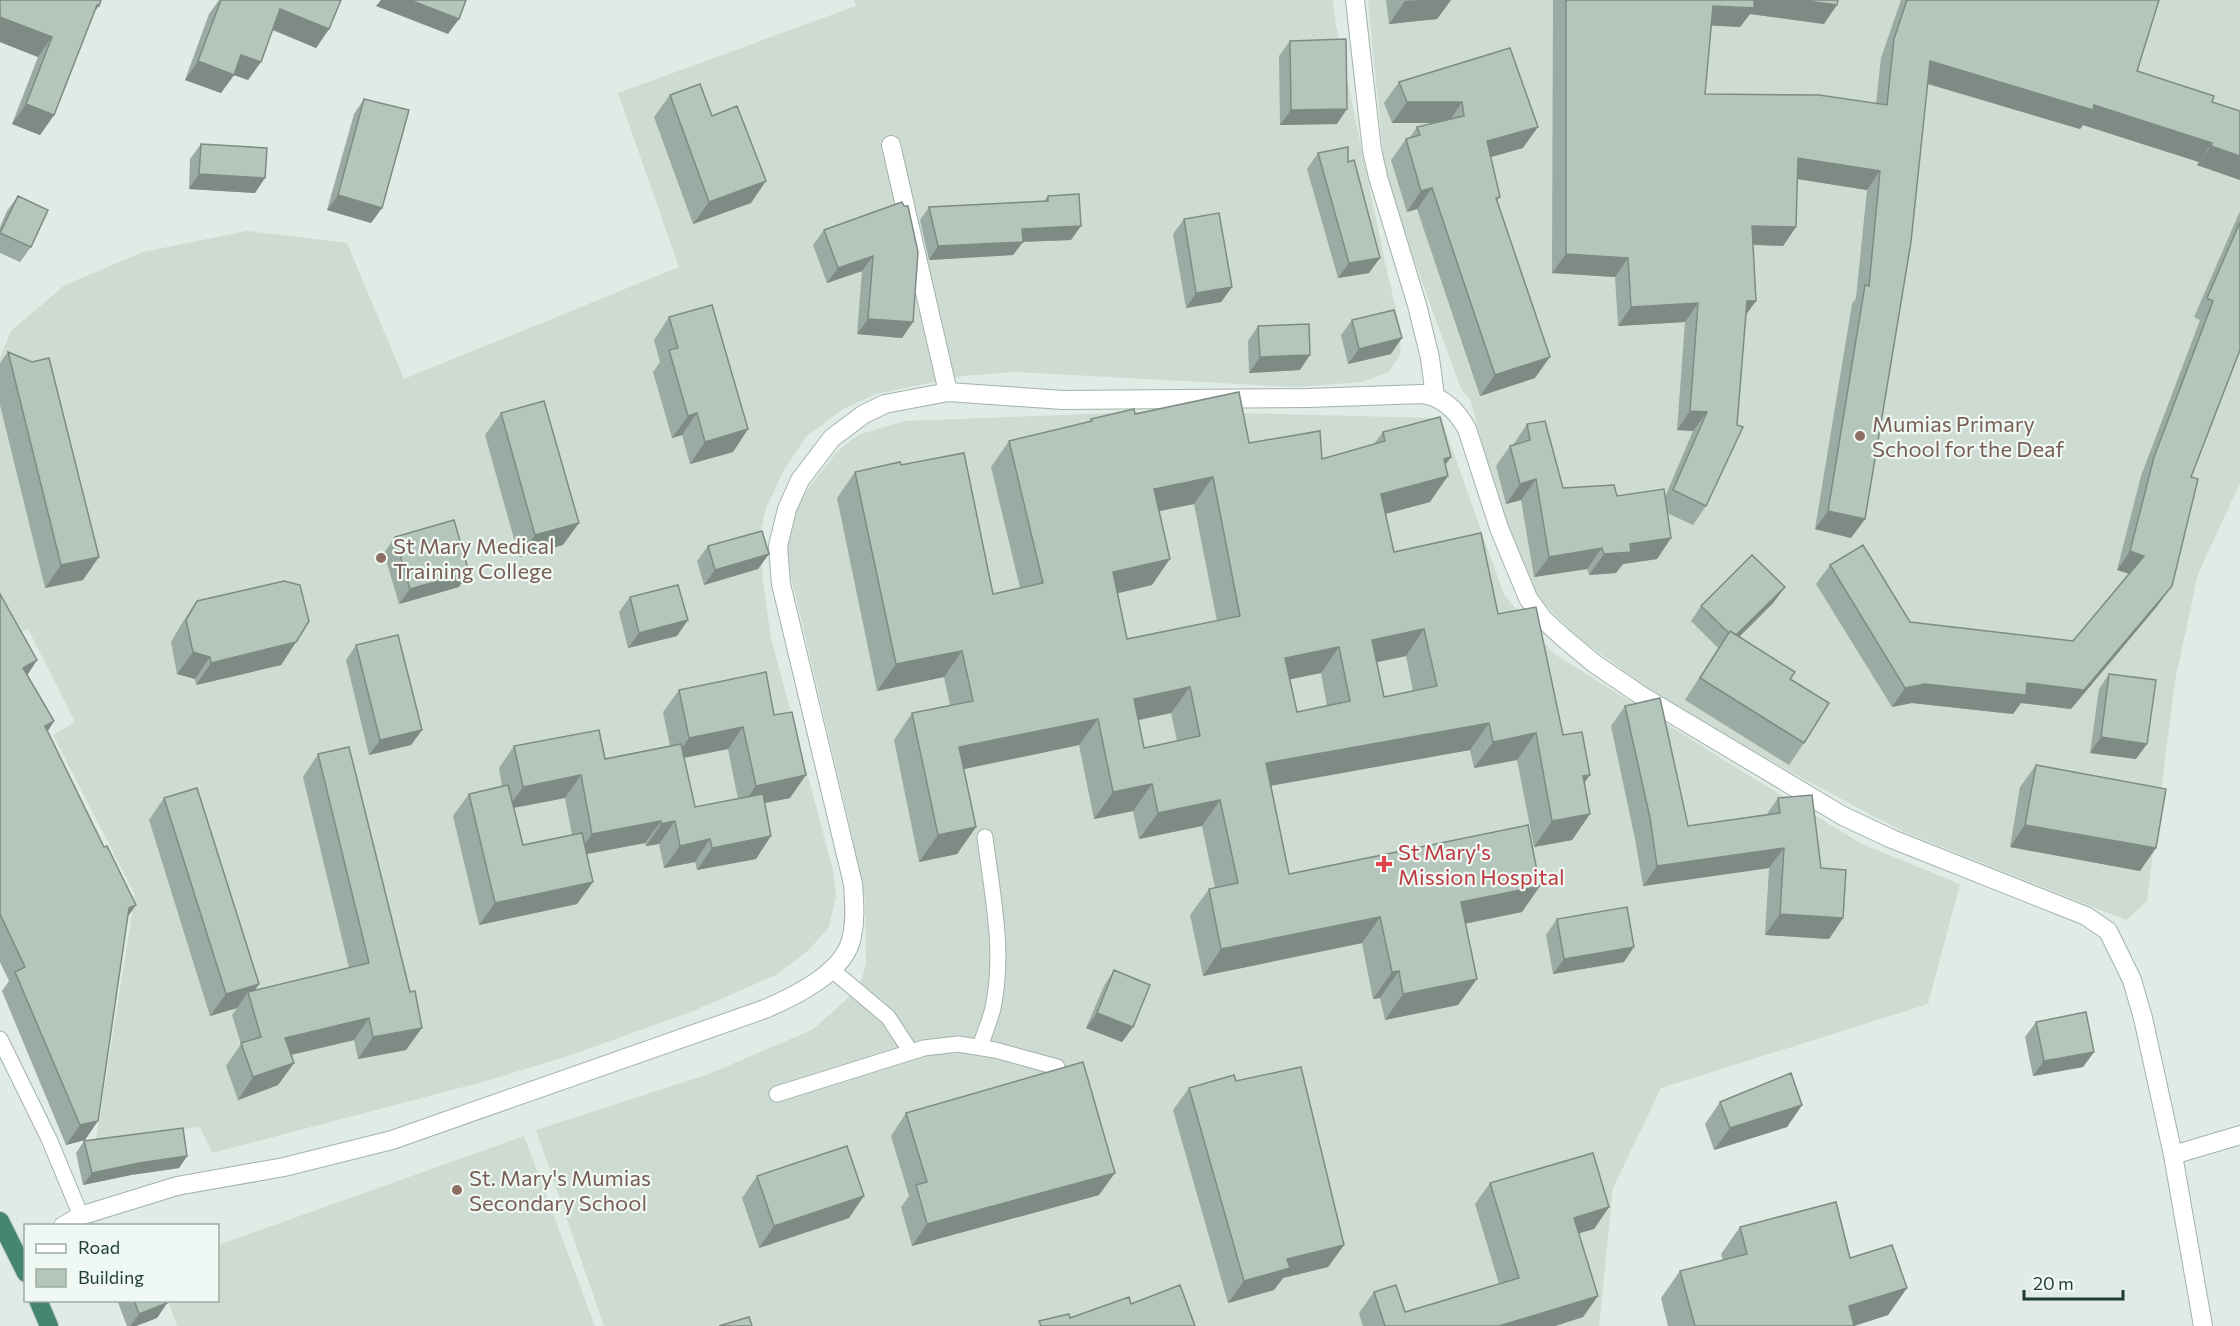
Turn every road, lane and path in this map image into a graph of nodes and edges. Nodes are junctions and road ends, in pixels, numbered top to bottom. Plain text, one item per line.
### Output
1 (1355, 0) edge
2 (891, 145) dead end
3 (948, 393) junction
4 (1435, 396) junction
5 (985, 837) dead end
6 (831, 969) junction
7 (0, 1039) edge
8 (980, 1047) junction
9 (911, 1052) junction
10 (1057, 1067) edge
11 (777, 1094) dead end
12 (2240, 1135) edge
13 (2173, 1155) junction
14 (81, 1216) junction
15 (0, 1221) edge
16 (67, 1224) edge
17 (24, 1264) edge
18 (39, 1302) edge
19 (49, 1326) edge
20 (2202, 1326) edge

1 - 4 street
2 - 3 street
3 - 4 street
3 - 6 street
4 - 13 street
5 - 8 lane
6 - 9 lane
6 - 14 street
7 - 14 lane
8 - 9 lane
8 - 10 lane
9 - 11 lane
12 - 13 street
13 - 20 street
14 - 16 street
15 - 17 highway
18 - 19 highway

